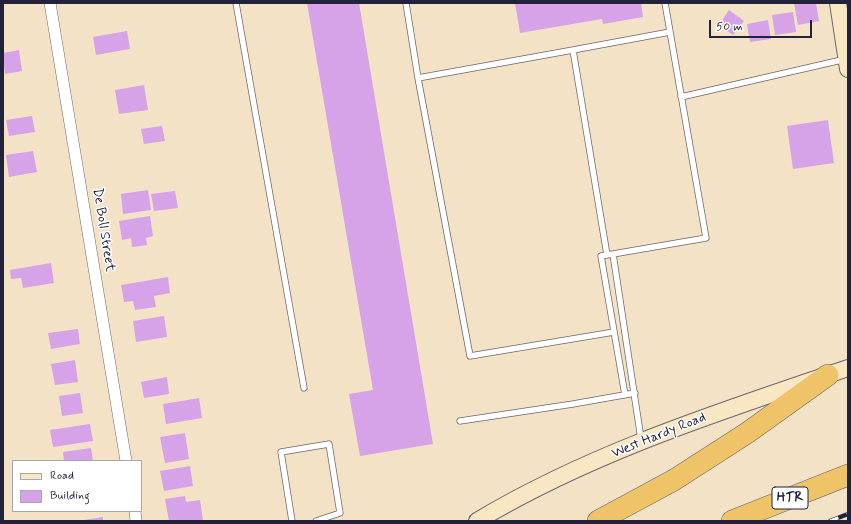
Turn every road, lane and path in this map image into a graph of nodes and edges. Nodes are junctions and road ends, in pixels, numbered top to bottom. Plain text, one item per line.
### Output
1 (50, 3) edge
2 (236, 3) edge
3 (406, 3) edge
4 (665, 3) edge
5 (838, 3) edge
6 (670, 32) junction
7 (573, 50) junction
8 (847, 64) edge
9 (418, 78) junction
10 (681, 97) junction
11 (614, 254) junction
12 (607, 255) junction
13 (614, 332) junction
14 (848, 368) edge
15 (828, 375) junction
16 (304, 388) dead end
17 (635, 393) junction
18 (625, 395) junction
19 (460, 421) dead end
20 (641, 442) junction
21 (126, 460) edge
22 (848, 475) edge
23 (292, 521) edge
24 (316, 521) edge
25 (477, 521) edge
26 (598, 521) edge
27 (732, 521) edge

1 - 21 street, De Boll Street
2 - 16 lane
3 - 9 lane
4 - 6 lane
5 - 8 main road
6 - 7 lane
6 - 10 lane
7 - 9 lane
7 - 12 lane
8 - 10 lane
9 - 13 lane
10 - 11 lane
11 - 12 lane
11 - 17 lane
12 - 13 lane
13 - 18 lane
14 - 15 main road, West Hardy Road
15 - 20 main road, West Hardy Road
15 - 26 highway
17 - 18 lane
17 - 20 lane
18 - 19 lane
20 - 25 main road, West Hardy Road
22 - 27 highway, HTR
23 - 24 lane

